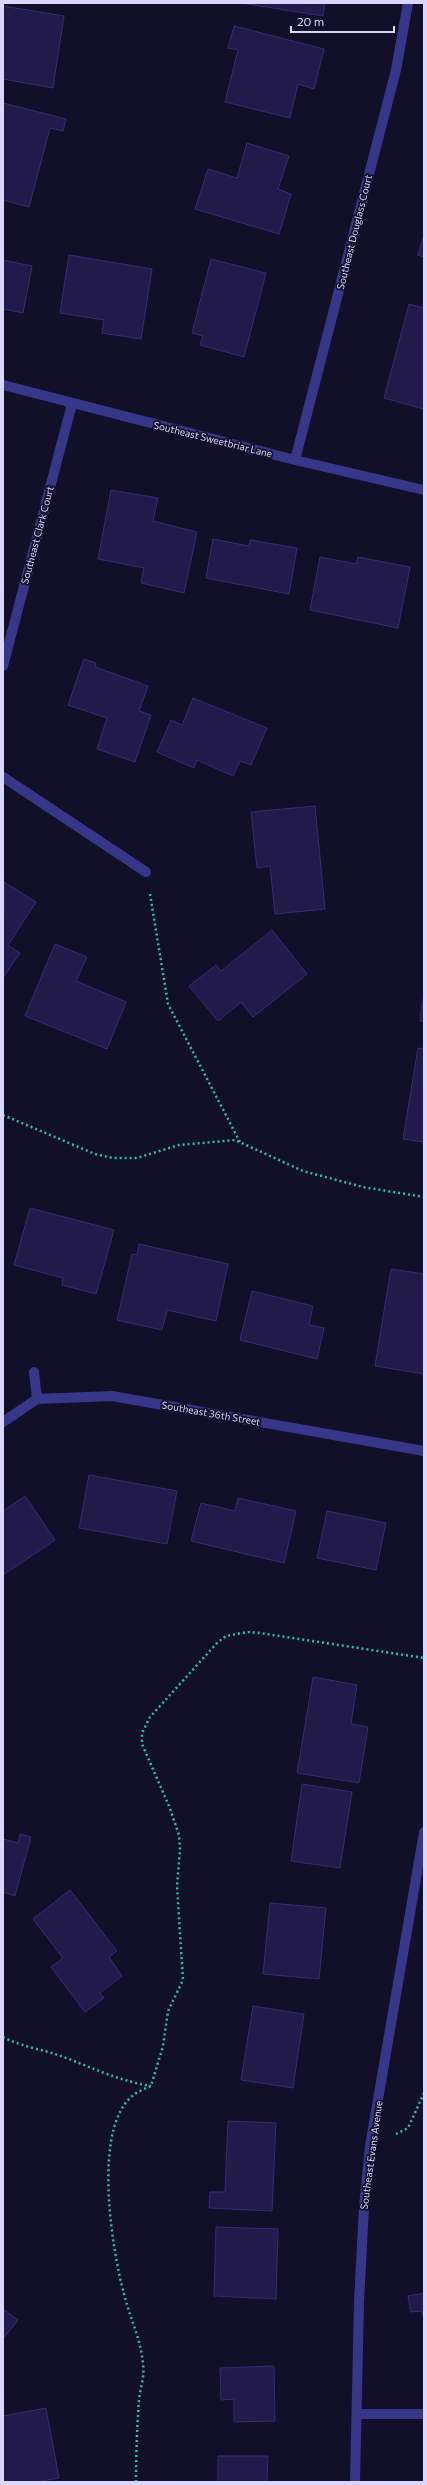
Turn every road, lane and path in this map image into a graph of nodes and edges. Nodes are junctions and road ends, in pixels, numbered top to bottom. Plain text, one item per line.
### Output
1 (408, 3) edge
2 (3, 385) edge
3 (72, 404) junction
4 (295, 460) junction
5 (424, 490) edge
6 (3, 666) edge
7 (3, 777) edge
8 (146, 872) joint
9 (3, 1115) edge
10 (241, 1144) junction
11 (424, 1197) edge
12 (34, 1372) dead end
13 (37, 1399) junction
14 (3, 1422) edge
15 (424, 1450) edge
16 (424, 1658) edge
17 (424, 1832) edge
18 (3, 2037) edge
19 (151, 2086) junction
20 (424, 2093) edge
21 (370, 2146) junction
22 (357, 2414) junction
23 (424, 2414) edge
24 (136, 2482) edge
25 (356, 2482) edge

1 - 4 street, Southeast Douglass Court
2 - 3 street, Southeast Sweetbriar Lane
3 - 4 street, Southeast Sweetbriar Lane
3 - 6 street, Southeast Clark Court
4 - 5 street, Southeast Sweetbriar Lane
7 - 8 street
8 - 10 path
9 - 10 path
10 - 11 path
12 - 13 street
13 - 14 street
13 - 15 street, Southeast 36th Street
16 - 19 path
17 - 21 street, Southeast Evans Avenue
18 - 19 path
19 - 24 path
20 - 21 path
21 - 22 street, Southeast Evans Avenue
22 - 23 street
22 - 25 street, Southeast Evans Avenue

